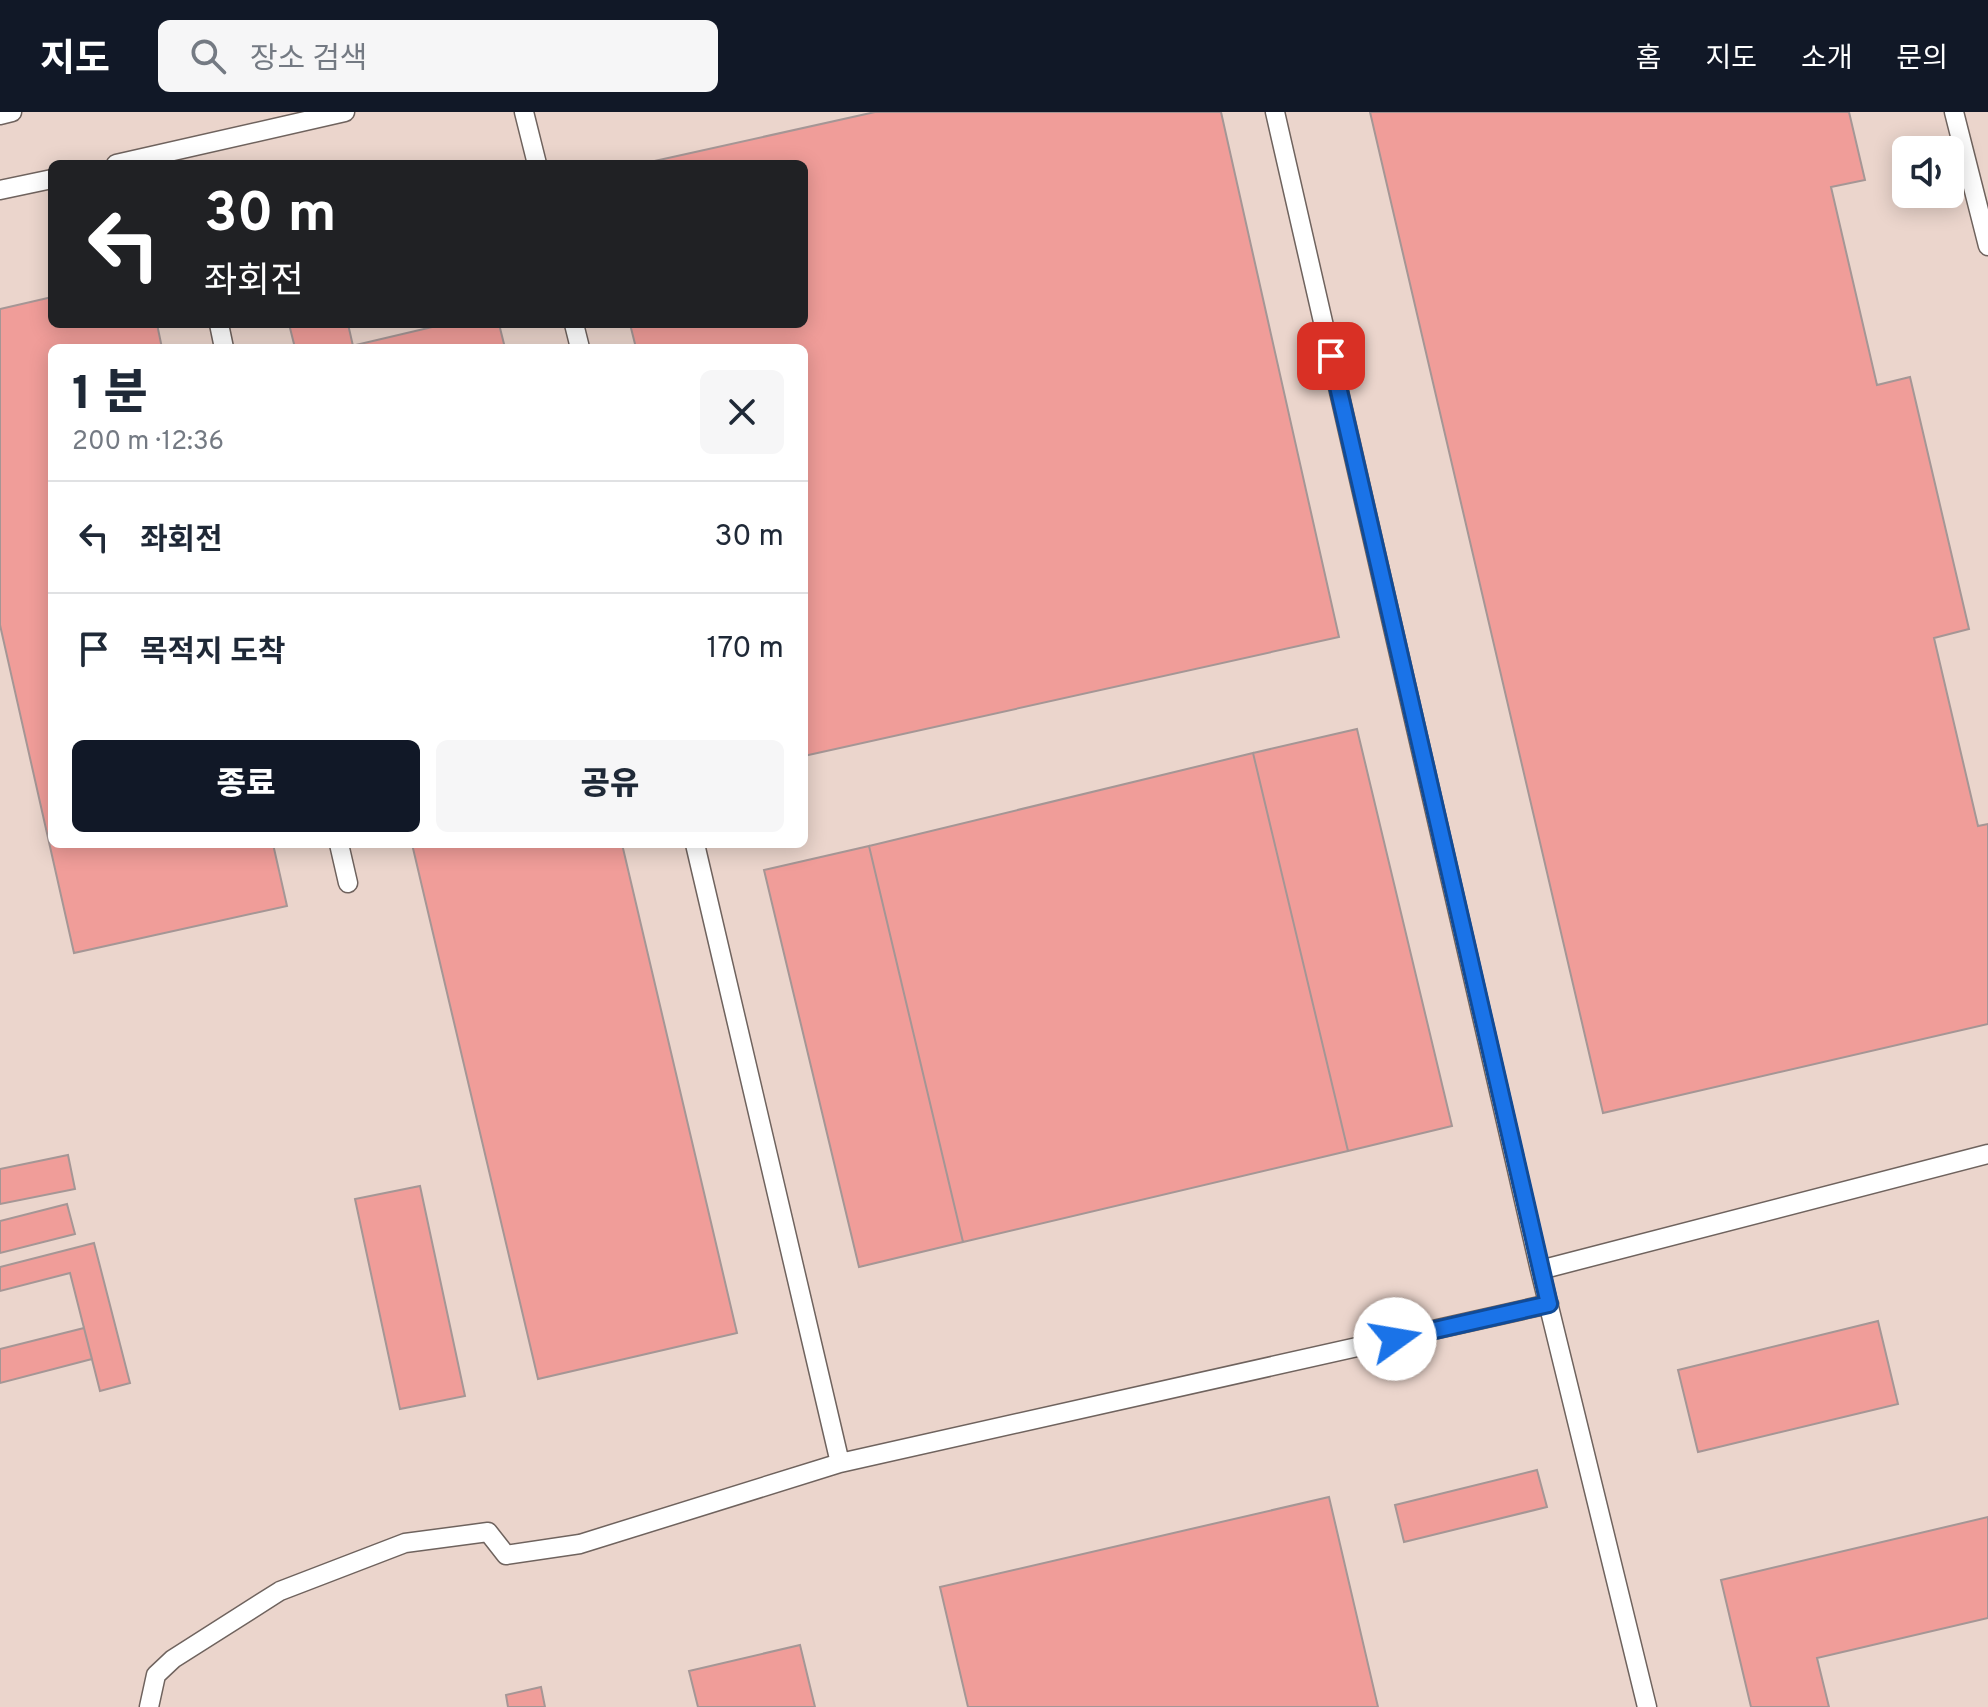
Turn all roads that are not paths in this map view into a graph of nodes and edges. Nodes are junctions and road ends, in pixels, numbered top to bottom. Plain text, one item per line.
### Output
1 (12, 112) edge
2 (345, 112) edge
3 (524, 112) edge
4 (1275, 112) edge
5 (1954, 112) edge
6 (0, 115) edge
7 (180, 157) edge
8 (153, 160) edge
9 (536, 160) edge
10 (48, 180) edge
11 (0, 190) edge
12 (1988, 246) edge
13 (340, 848) edge
14 (696, 848) edge
15 (348, 883) dead end
16 (1988, 1154) edge
17 (1540, 1270) junction
18 (1549, 1304) junction
19 (840, 1463) junction
20 (149, 1707) edge
21 (1647, 1707) edge

1 - 6 lane
2 - 7 lane
3 - 9 lane
4 - 17 lane
5 - 12 lane
7 - 8 lane
10 - 11 lane
13 - 15 lane
14 - 19 lane
16 - 17 lane
17 - 18 lane
18 - 19 lane
18 - 21 lane
19 - 20 lane

